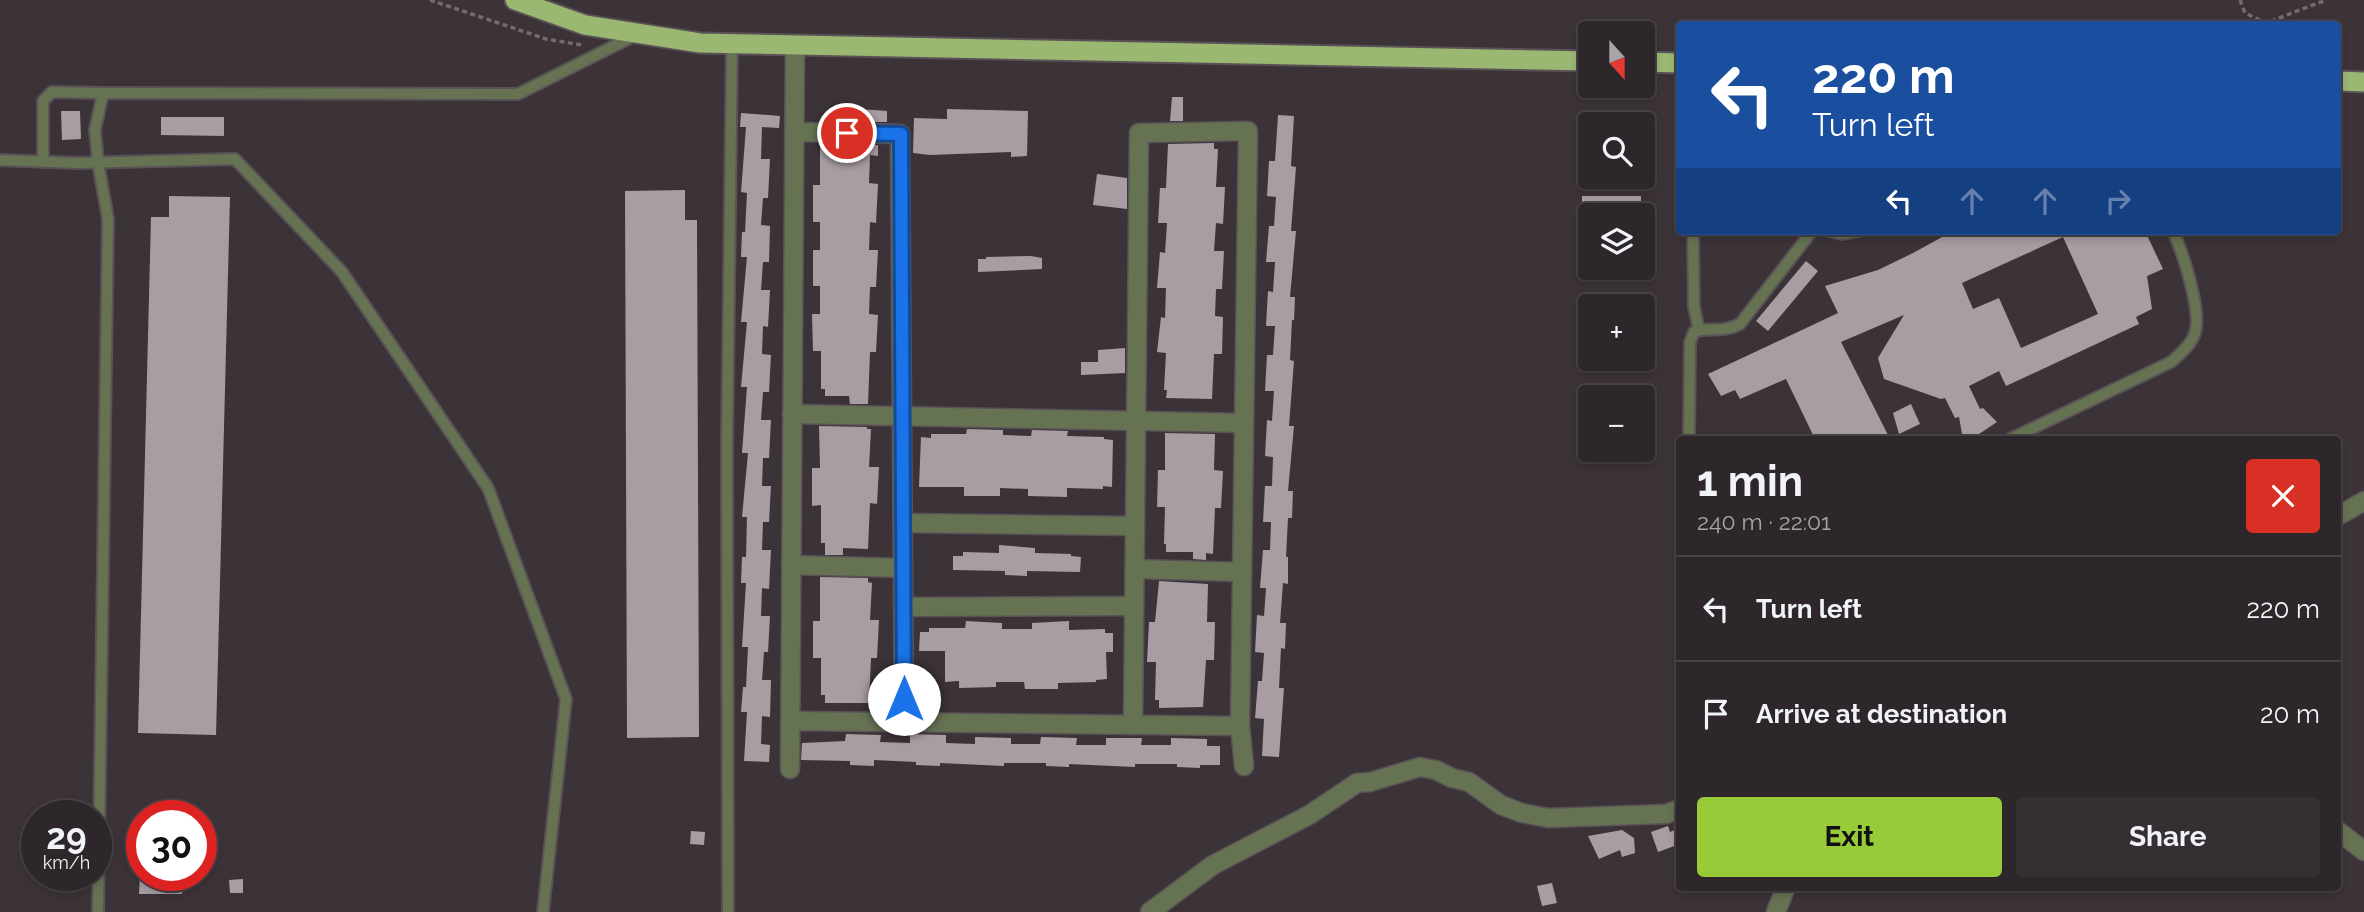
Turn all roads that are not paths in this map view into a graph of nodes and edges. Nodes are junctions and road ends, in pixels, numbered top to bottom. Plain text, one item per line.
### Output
1 (515, 0) edge
2 (638, 34) junction
3 (732, 44) junction
4 (795, 46) junction
5 (1578, 61) edge
6 (1656, 62) edge
7 (1676, 63) edge
8 (2341, 81) edge
9 (2364, 82) edge
10 (103, 93) junction
11 (794, 132) junction
12 (0, 160) edge
13 (43, 162) junction
14 (98, 162) junction
15 (1693, 235) edge
16 (1809, 235) edge
17 (2175, 235) edge
18 (1699, 330) junction
19 (792, 414) junction
20 (902, 416) junction
21 (1136, 421) junction
22 (1244, 423) junction
23 (1689, 436) edge
24 (2016, 436) edge
25 (2364, 501) edge
26 (2341, 514) edge
27 (903, 523) junction
28 (1135, 526) junction
29 (792, 565) junction
30 (903, 568) junction
31 (1135, 569) junction
32 (1242, 572) junction
33 (1134, 606) junction
34 (904, 607) junction
35 (790, 721) junction
36 (904, 723) junction
37 (1133, 725) junction
38 (1240, 726) junction
39 (1244, 766) dead end
40 (790, 769) dead end
41 (1676, 810) edge
42 (2341, 833) edge
43 (2364, 851) edge
44 (1784, 891) edge
45 (98, 912) edge
46 (543, 912) edge
47 (729, 912) edge
48 (1150, 912) edge
49 (1776, 912) edge

1 - 2 highway
2 - 3 highway
2 - 10 lane
3 - 4 highway
3 - 47 lane
4 - 5 highway
4 - 11 street
6 - 7 highway
8 - 9 highway
10 - 13 lane
10 - 14 lane
11 - 19 street
11 - 20 street
12 - 13 lane
13 - 14 lane
14 - 45 lane
14 - 46 lane
15 - 18 lane
16 - 18 lane
17 - 24 lane
18 - 23 lane
19 - 20 street
19 - 29 street
20 - 21 street
20 - 27 street
21 - 22 street
21 - 22 street
21 - 28 street
22 - 32 street
25 - 26 street
27 - 28 street
27 - 30 street
28 - 31 street
29 - 30 street
29 - 35 street
30 - 34 street
31 - 32 street
31 - 33 street
32 - 38 street
33 - 34 street
33 - 37 street
34 - 36 street
35 - 36 street
35 - 40 street
36 - 37 street
37 - 38 street
38 - 39 street
41 - 48 street
42 - 43 street
44 - 49 street

